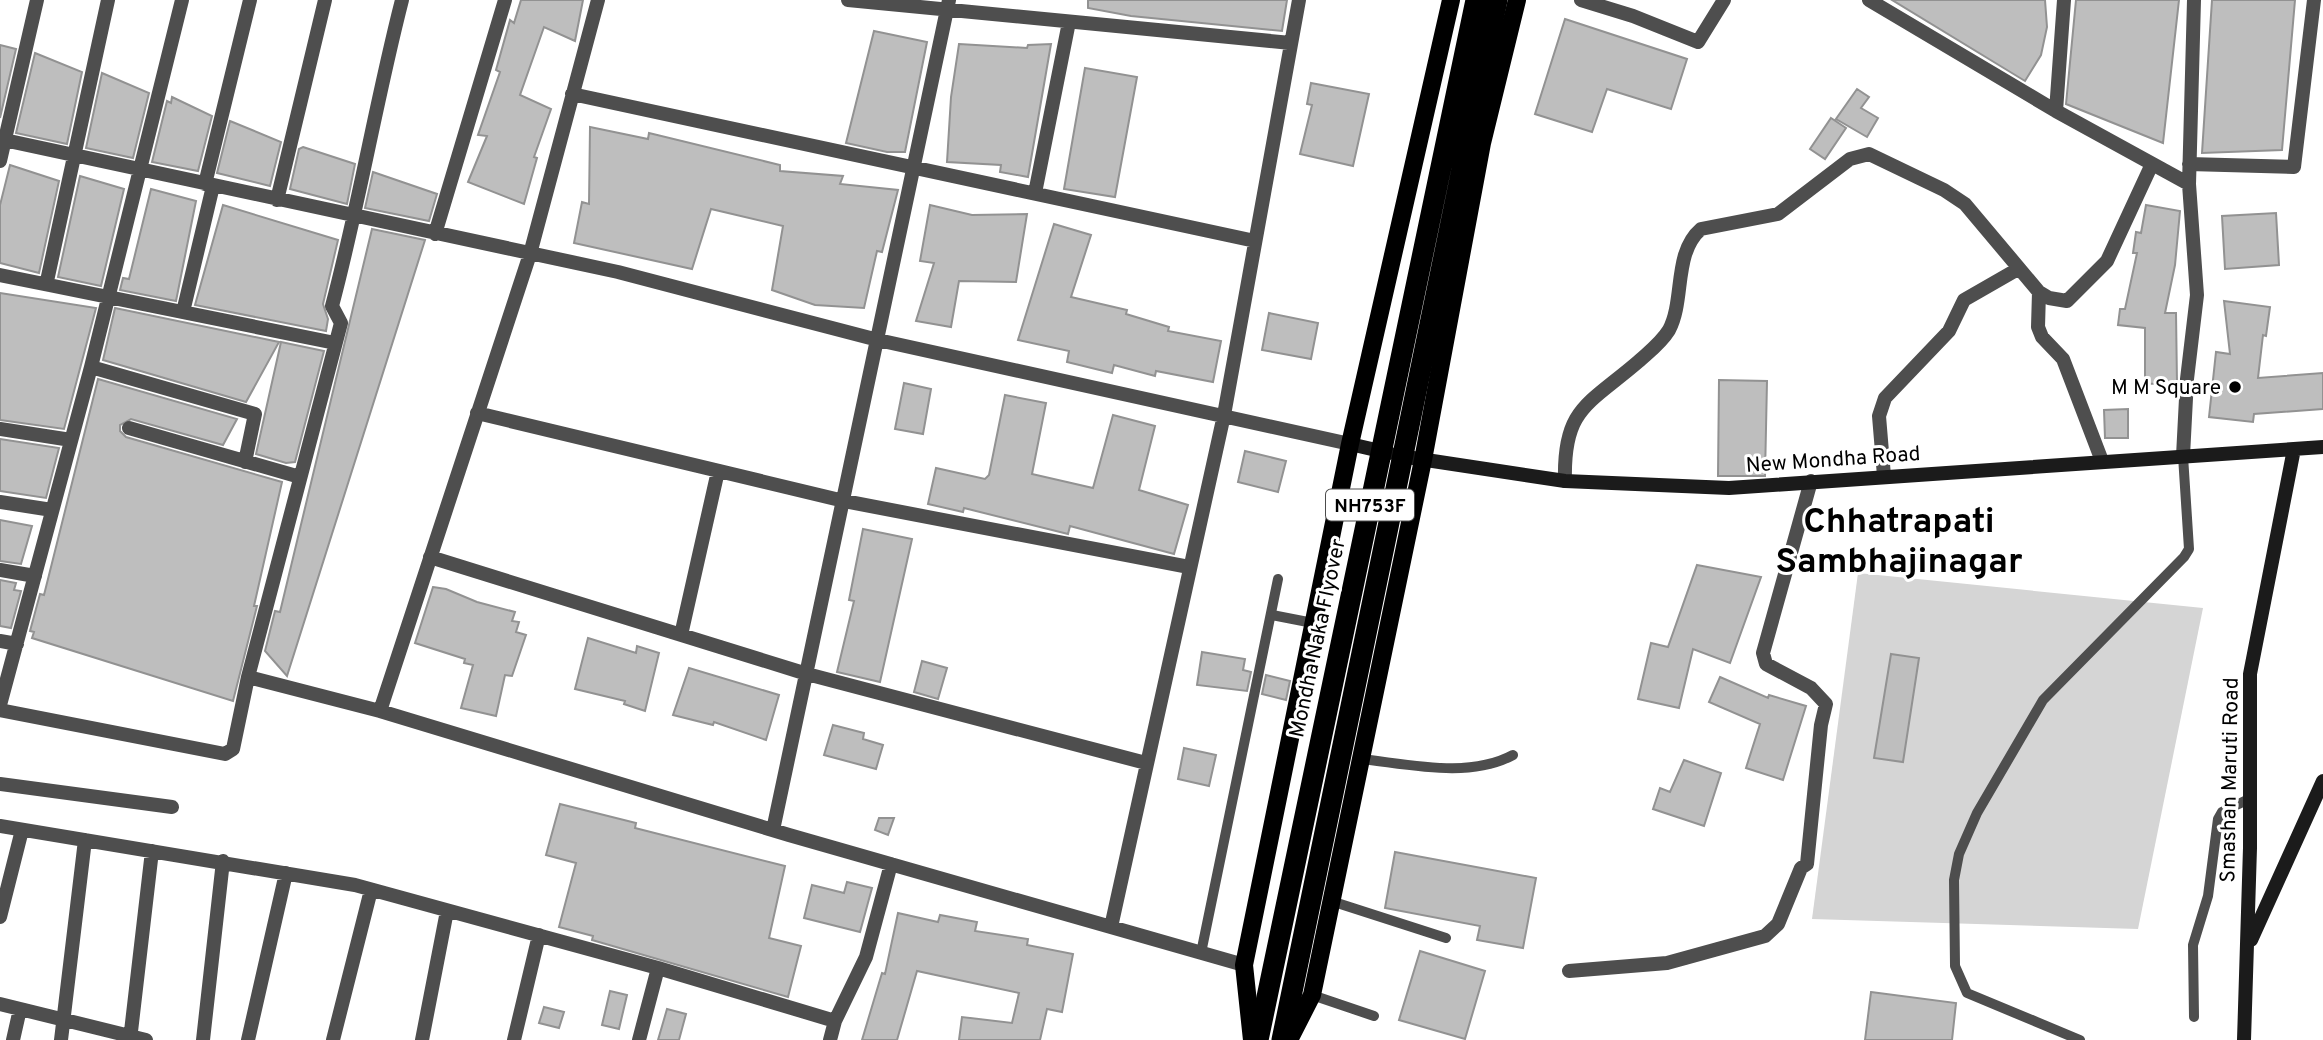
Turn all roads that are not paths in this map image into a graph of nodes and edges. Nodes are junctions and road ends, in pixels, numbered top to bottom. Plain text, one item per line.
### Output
1 (37, 0) edge
2 (108, 0) edge
3 (181, 0) edge
4 (250, 0) edge
5 (325, 0) edge
6 (402, 0) edge
7 (505, 0) edge
8 (598, 0) edge
9 (848, 0) edge
10 (1299, 0) edge
11 (1451, 0) edge
12 (1476, 0) edge
13 (1497, 0) edge
14 (1517, 0) edge
15 (1581, 0) edge
16 (1724, 0) edge
17 (1868, 0) edge
18 (2064, 0) edge
19 (2194, 0) edge
20 (2314, 0) edge
21 (948, 5) edge
22 (1069, 22) junction
23 (1291, 44) junction
24 (572, 94) junction
25 (2056, 111) junction
26 (2, 140) edge
27 (72, 155) junction
28 (0, 161) edge
29 (2152, 164) junction
30 (2189, 164) junction
31 (915, 166) junction
32 (141, 170) junction
33 (2189, 184) junction
34 (209, 185) junction
35 (1035, 193) junction
36 (277, 200) junction
37 (356, 217) junction
38 (435, 234) junction
39 (1255, 241) junction
40 (530, 254) junction
41 (2018, 269) junction
42 (0, 275) edge
43 (49, 285) junction
44 (2039, 292) junction
45 (109, 296) junction
46 (183, 312) junction
47 (878, 340) junction
48 (335, 343) junction
49 (91, 367) junction
50 (477, 414) junction
51 (1224, 415) junction
52 (129, 428) dead end
53 (0, 429) edge
54 (71, 440) junction
55 (1350, 444) junction
56 (2323, 447) edge
57 (2294, 449) junction
58 (2183, 456) junction
59 (1423, 460) junction
60 (245, 461) junction
61 (2102, 461) junction
62 (718, 471) junction
63 (1884, 476) junction
64 (300, 477) junction
65 (1565, 481) junction
66 (1811, 481) junction
67 (844, 501) junction
68 (0, 502) edge
69 (52, 510) junction
70 (430, 557) junction
71 (1189, 567) junction
72 (0, 570) edge
73 (35, 576) junction
74 (1278, 579) dead end
75 (1272, 615) junction
76 (1313, 623) junction
77 (681, 635) junction
78 (0, 641) edge
79 (16, 644) junction
80 (807, 674) junction
81 (248, 677) junction
82 (0, 705) edge
83 (0, 710) edge
84 (380, 711) junction
85 (1513, 755) dead end
86 (1361, 759) junction
87 (1146, 763) junction
88 (2323, 781) edge
89 (0, 784) edge
90 (2251, 798) junction
91 (172, 807) dead end
92 (0, 826) edge
93 (22, 830) junction
94 (773, 830) junction
95 (85, 840) junction
96 (152, 850) junction
97 (223, 861) junction
98 (891, 864) junction
99 (286, 873) junction
100 (371, 890) junction
101 (1331, 901) junction
102 (447, 911) junction
103 (0, 917) edge
104 (1111, 927) junction
105 (538, 936) junction
106 (1446, 939) dead end
107 (2248, 948) junction
108 (1201, 953) junction
109 (1244, 965) junction
110 (658, 968) junction
111 (1569, 971) dead end
112 (1302, 997) junction
113 (0, 1004) edge
114 (20, 1009) junction
115 (1374, 1016) dead end
116 (2193, 1017) dead end
117 (63, 1020) junction
118 (835, 1021) junction
119 (130, 1038) edge
120 (13, 1040) edge
121 (61, 1040) edge
122 (146, 1040) edge
123 (203, 1040) edge
124 (248, 1040) edge
125 (333, 1040) edge
126 (422, 1040) edge
127 (514, 1040) edge
128 (639, 1040) edge
129 (830, 1040) edge
130 (1252, 1040) edge
131 (1258, 1040) edge
132 (1282, 1040) edge
133 (1289, 1040) edge
134 (2080, 1040) edge
135 (2245, 1040) edge

1 - 26 street
2 - 27 street
3 - 32 street
4 - 34 street
5 - 36 street
6 - 37 street
7 - 38 street
8 - 24 street
9 - 21 street
10 - 23 street
11 - 55 main road
12 - 131 highway, Mondha Naka Flyover / NH753F
13 - 112 highway, NH753F
14 - 59 main road
15 - 16 street
17 - 25 street
18 - 25 street
19 - 30 street
20 - 30 street
21 - 22 street
21 - 31 street
22 - 23 street
22 - 35 street
23 - 39 street
24 - 31 street
24 - 40 street
25 - 29 street
26 - 27 street
26 - 28 street
27 - 32 street
27 - 43 street
29 - 33 street
29 - 44 street
30 - 33 street
31 - 35 street
31 - 47 street
32 - 34 street
32 - 45 street
33 - 58 street
34 - 36 street
34 - 46 street
35 - 39 street
36 - 37 street
37 - 38 street
37 - 48 street
38 - 40 street
39 - 51 street
40 - 47 street
40 - 50 street
41 - 44 street
41 - 63 street
41 - 65 street
42 - 43 street
43 - 45 street
44 - 61 street
45 - 46 street
45 - 49 street
46 - 48 street
47 - 51 street
47 - 67 street
48 - 64 street
49 - 54 street
49 - 60 street
50 - 62 street
50 - 70 street
51 - 55 street
51 - 71 street
52 - 60 street
53 - 54 street
54 - 69 street
55 - 59 street, New Mondha Road
55 - 76 main road
56 - 57 street, New Mondha Road
57 - 58 street, New Mondha Road
57 - 90 street, Smashan Maruti Road
58 - 61 street, New Mondha Road
58 - 134 lane
59 - 65 street, New Mondha Road
59 - 86 main road
60 - 64 street
61 - 63 street, New Mondha Road
62 - 67 street
62 - 77 street
63 - 66 street, New Mondha Road
64 - 81 street
65 - 66 street, New Mondha Road
66 - 111 street
67 - 71 street
67 - 80 street
68 - 69 street
69 - 73 street
70 - 77 street
70 - 84 street
71 - 87 street
72 - 73 street
73 - 79 street
74 - 75 lane
75 - 76 lane
75 - 108 lane
76 - 109 main road
77 - 80 street
78 - 79 street
79 - 82 street
80 - 87 street
80 - 94 street
81 - 83 street
81 - 84 street
84 - 94 street
85 - 86 lane
86 - 101 main road
87 - 104 street
88 - 107 street
89 - 91 street
90 - 107 street, Smashan Maruti Road
90 - 116 lane
92 - 93 street
93 - 95 street
93 - 103 street
94 - 98 street
95 - 96 street
95 - 117 street
96 - 97 street
96 - 119 street
97 - 99 street
97 - 123 street
98 - 104 street
98 - 118 street
99 - 100 street
99 - 124 street
100 - 102 street
100 - 125 street
101 - 106 lane
101 - 112 main road
102 - 105 street
102 - 126 street
104 - 108 street
105 - 110 street
105 - 127 street
107 - 135 street, Smashan Maruti Road
108 - 109 street
109 - 130 main road
110 - 118 street
110 - 128 street
112 - 115 lane
112 - 132 highway, NH753F
112 - 133 main road
113 - 114 street
114 - 117 street
114 - 120 street
117 - 119 street
117 - 121 street
118 - 129 street
119 - 122 street

